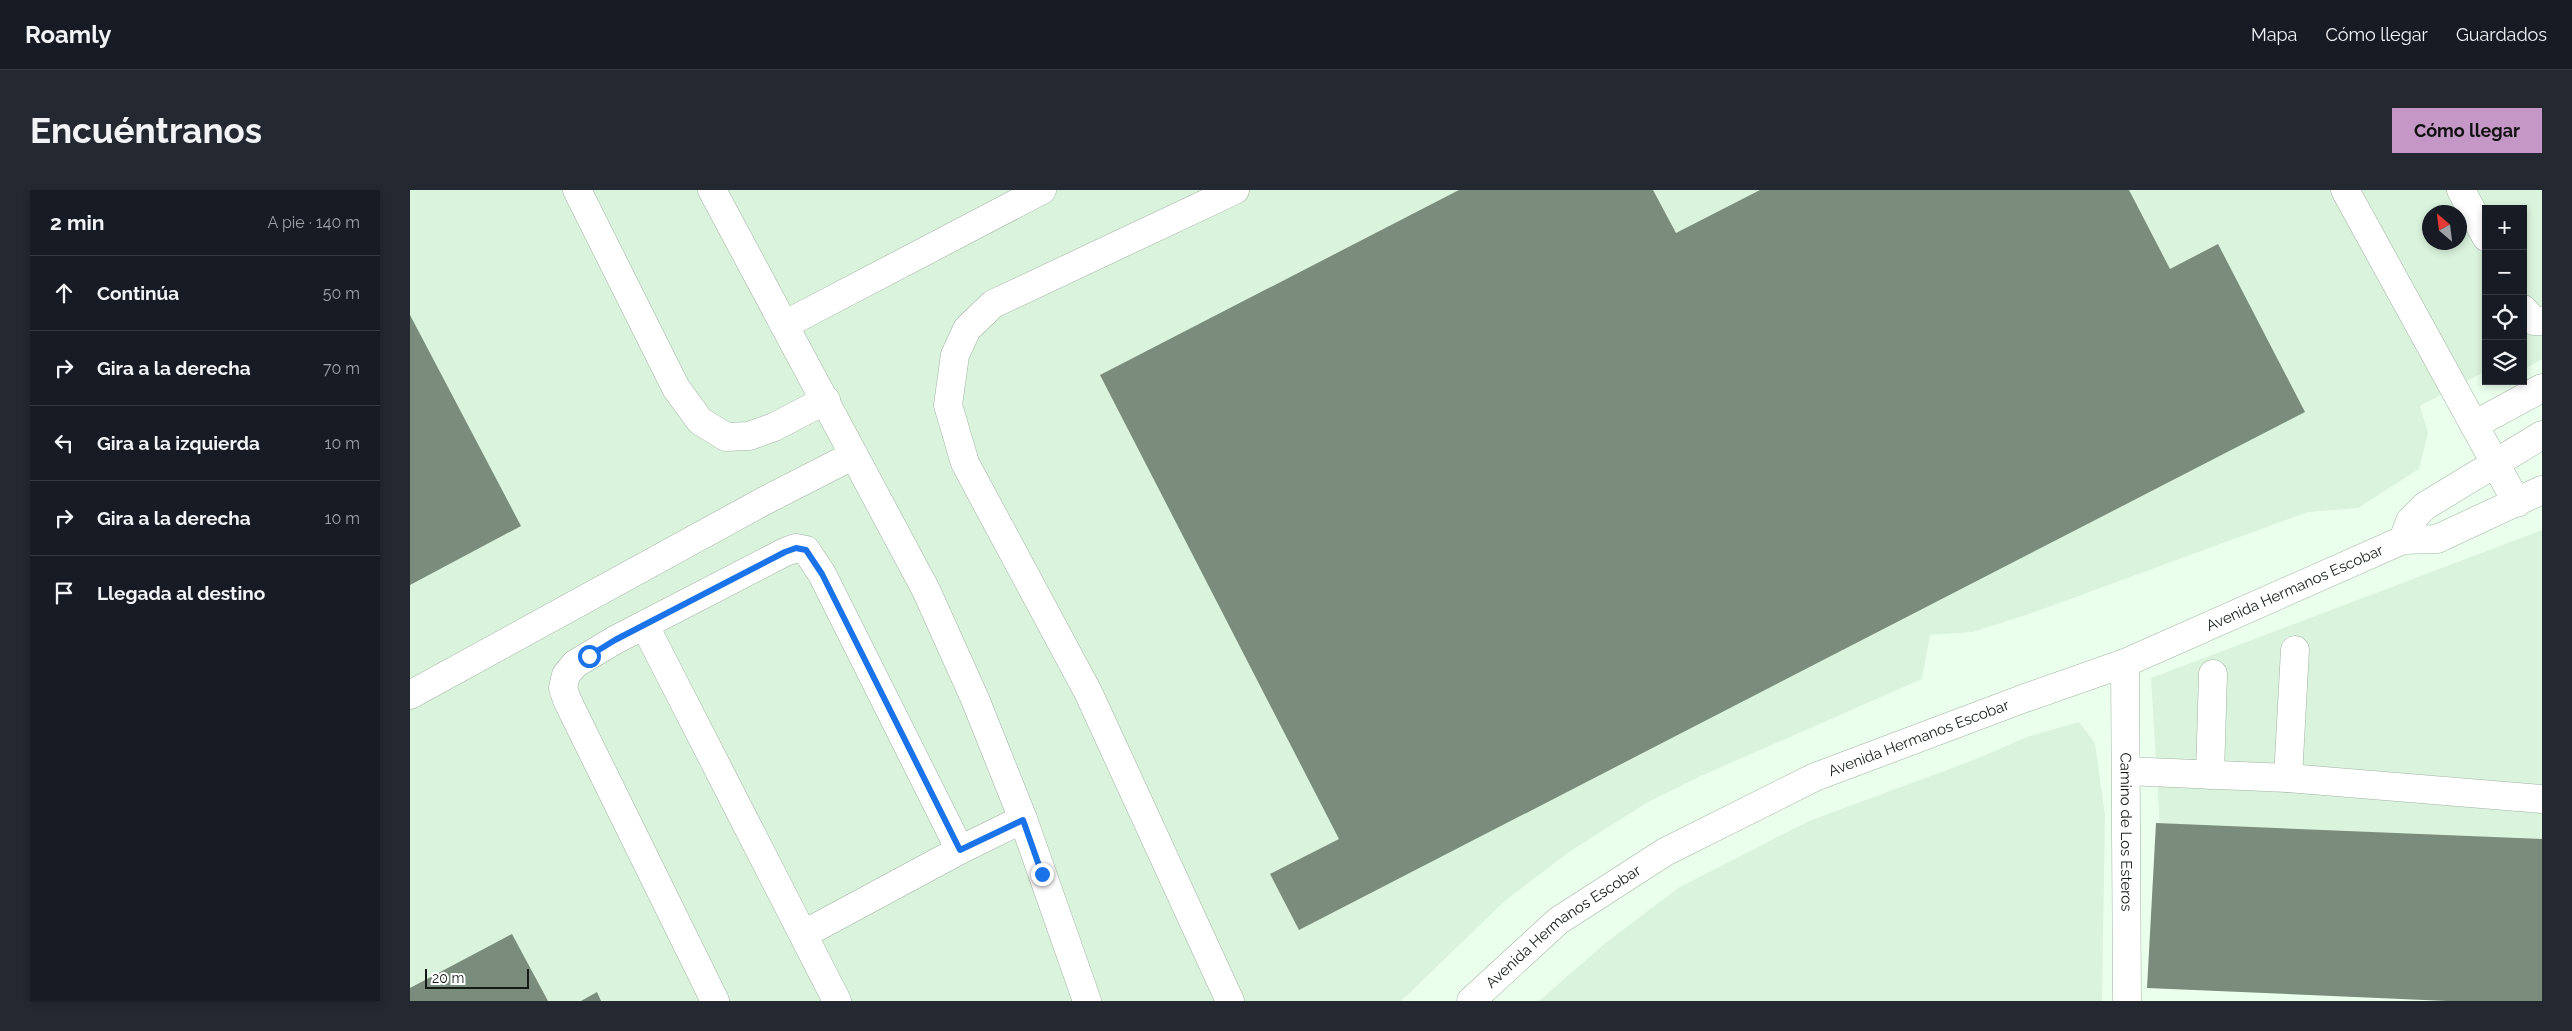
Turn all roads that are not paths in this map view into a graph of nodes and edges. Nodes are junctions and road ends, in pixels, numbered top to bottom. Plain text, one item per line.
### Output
1 (577, 190) edge
2 (712, 190) edge
3 (1042, 190) edge
4 (1235, 190) edge
5 (2345, 190) edge
6 (2461, 190) edge
7 (2482, 229) edge
8 (2527, 313) edge
9 (2542, 320) edge
10 (784, 325) junction
11 (2542, 388) edge
12 (826, 400) junction
13 (2474, 425) junction
14 (2542, 435) edge
15 (854, 455) junction
16 (2493, 463) junction
17 (2542, 490) edge
18 (2517, 504) junction
19 (2403, 540) junction
20 (645, 626) junction
21 (2295, 650) dead end
22 (2124, 663) junction
23 (2213, 674) dead end
24 (410, 695) edge
25 (2126, 771) junction
26 (2210, 775) junction
27 (2288, 778) junction
28 (2542, 799) edge
29 (1023, 820) junction
30 (960, 850) junction
31 (804, 934) junction
32 (716, 1001) edge
33 (837, 1001) edge
34 (1088, 1001) edge
35 (1230, 1001) edge
36 (1471, 1001) edge
37 (2127, 1001) edge

1 - 12 main road
2 - 10 main road
3 - 10 main road
4 - 35 main road
5 - 13 main road
6 - 7 main road
8 - 9 main road
10 - 12 main road
11 - 13 main road
12 - 15 main road
13 - 16 main road
14 - 16 main road
15 - 24 main road
15 - 29 main road
16 - 18 main road
16 - 19 main road
17 - 18 main road, Avenida Hermanos Escobar
18 - 19 main road, Avenida Hermanos Escobar
19 - 22 main road, Avenida Hermanos Escobar
20 - 30 main road
20 - 31 main road
20 - 32 main road
21 - 27 main road
22 - 25 main road, Camino de Los Esteros
22 - 36 main road, Avenida Hermanos Escobar
23 - 26 main road
25 - 26 main road
25 - 37 main road, Camino de Los Esteros
26 - 27 main road
27 - 28 main road
29 - 30 main road
29 - 34 main road
30 - 31 main road
31 - 33 main road

